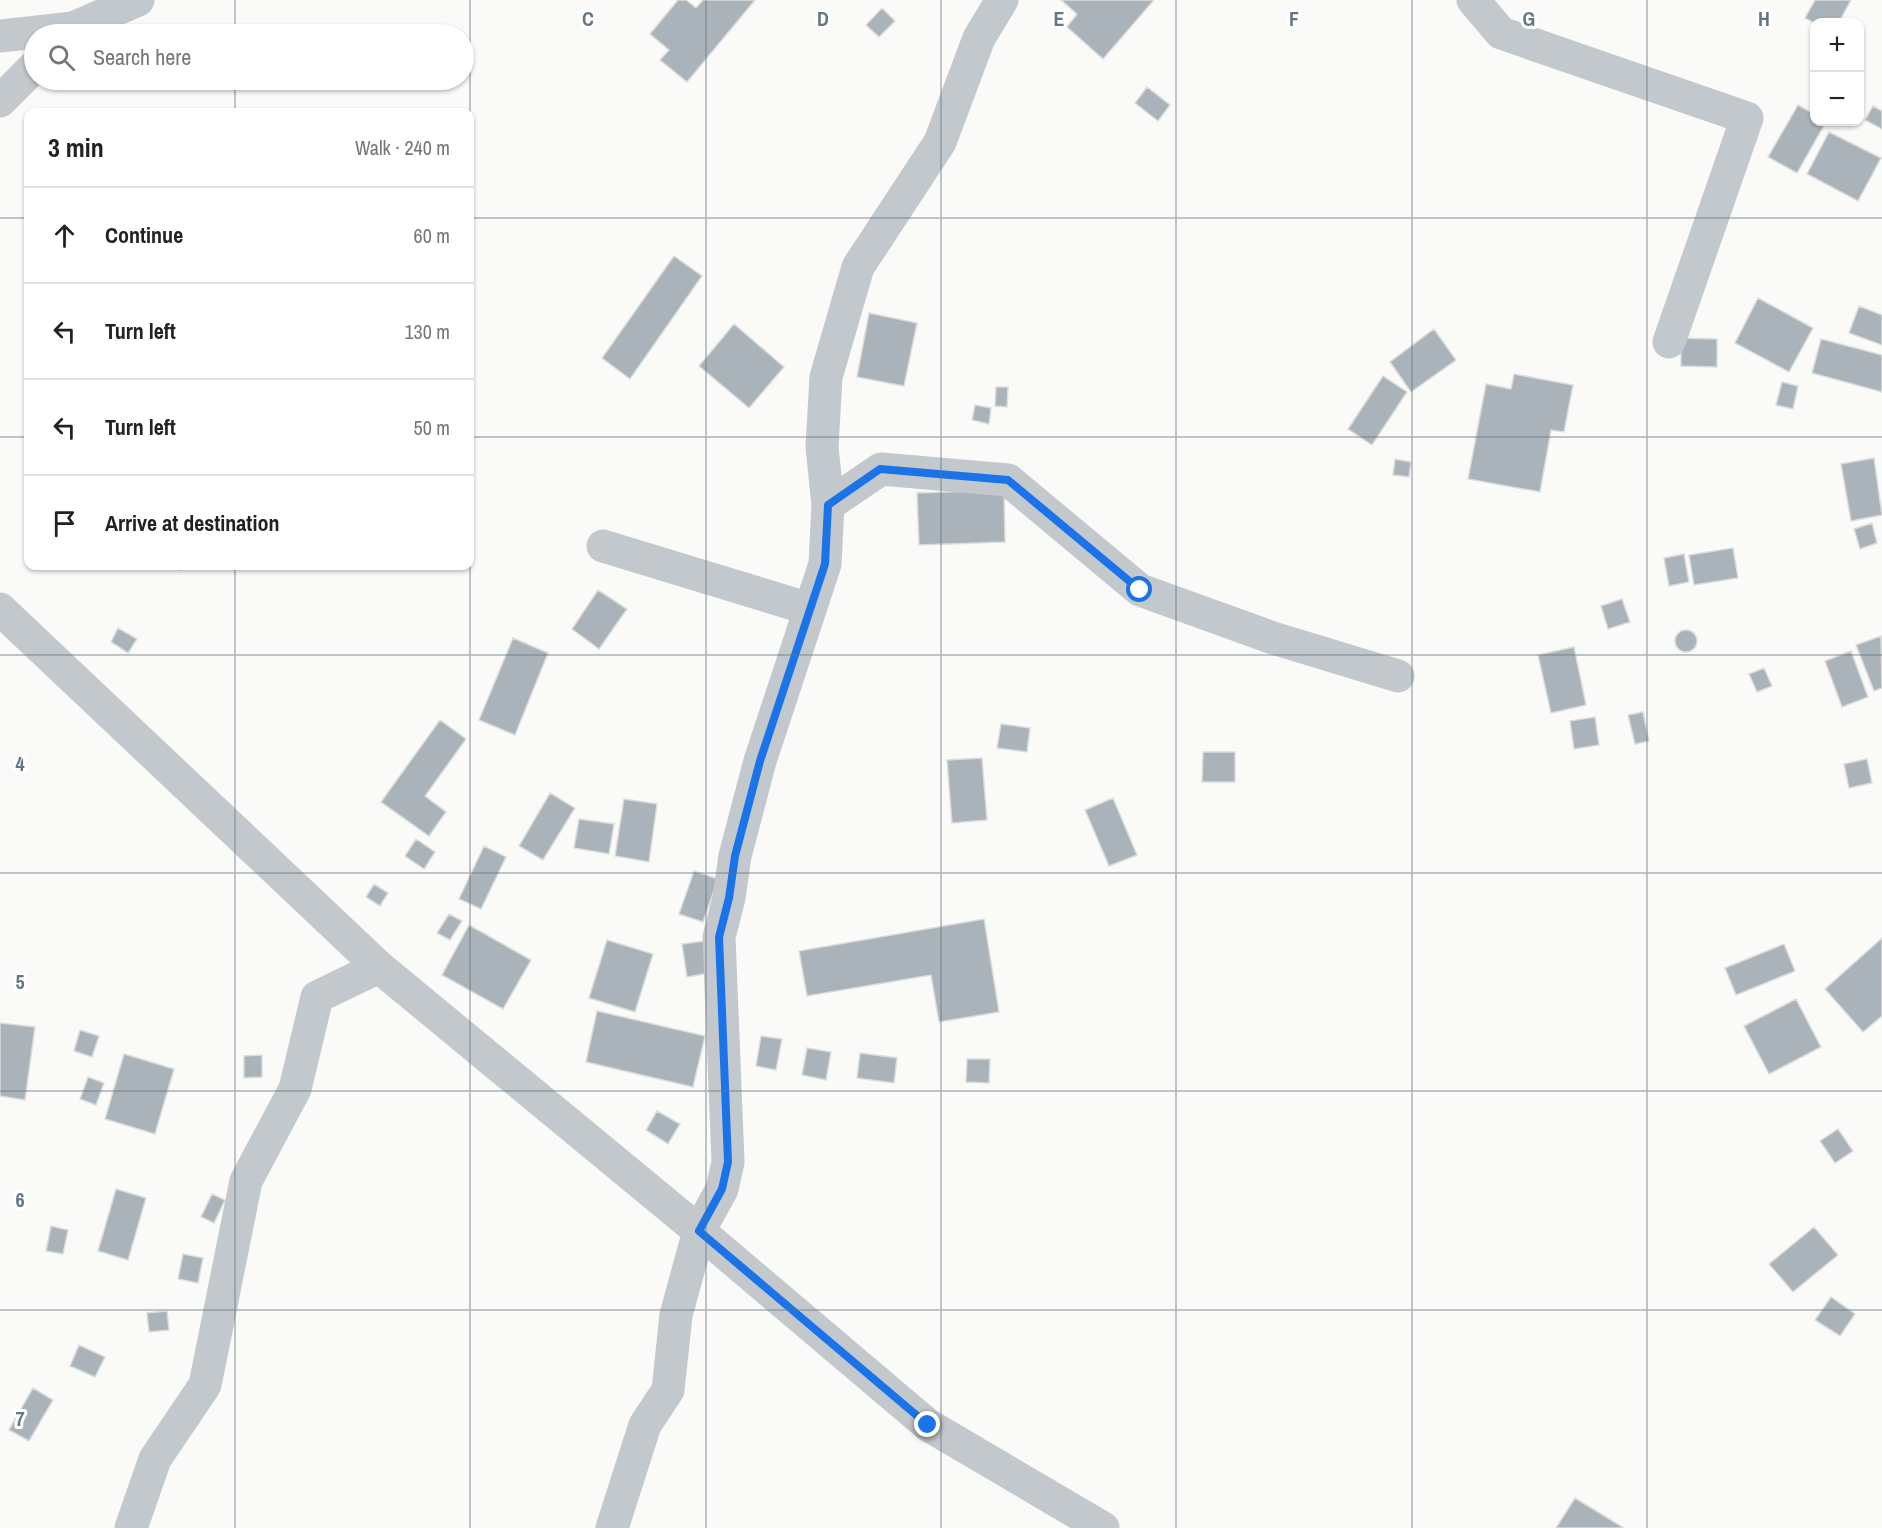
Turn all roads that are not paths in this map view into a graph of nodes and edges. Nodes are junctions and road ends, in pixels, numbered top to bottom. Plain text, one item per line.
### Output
1 (138, 0) edge
2 (1002, 0) edge
3 (1473, 0) edge
4 (85, 24) edge
5 (24, 34) edge
6 (0, 36) edge
7 (24, 77) edge
8 (0, 101) edge
9 (1669, 342) dead end
10 (828, 505) junction
11 (603, 546) dead end
12 (0, 609) edge
13 (810, 609) junction
14 (1398, 676) dead end
15 (379, 967) junction
16 (699, 1231) junction
17 (131, 1528) edge
18 (612, 1528) edge
19 (1103, 1528) edge

1 - 4 street
2 - 10 street
3 - 9 street
5 - 6 street
7 - 8 street
10 - 13 street
10 - 14 street
11 - 13 street
12 - 15 street
13 - 16 street
15 - 16 street
15 - 17 street
16 - 18 street
16 - 19 street

